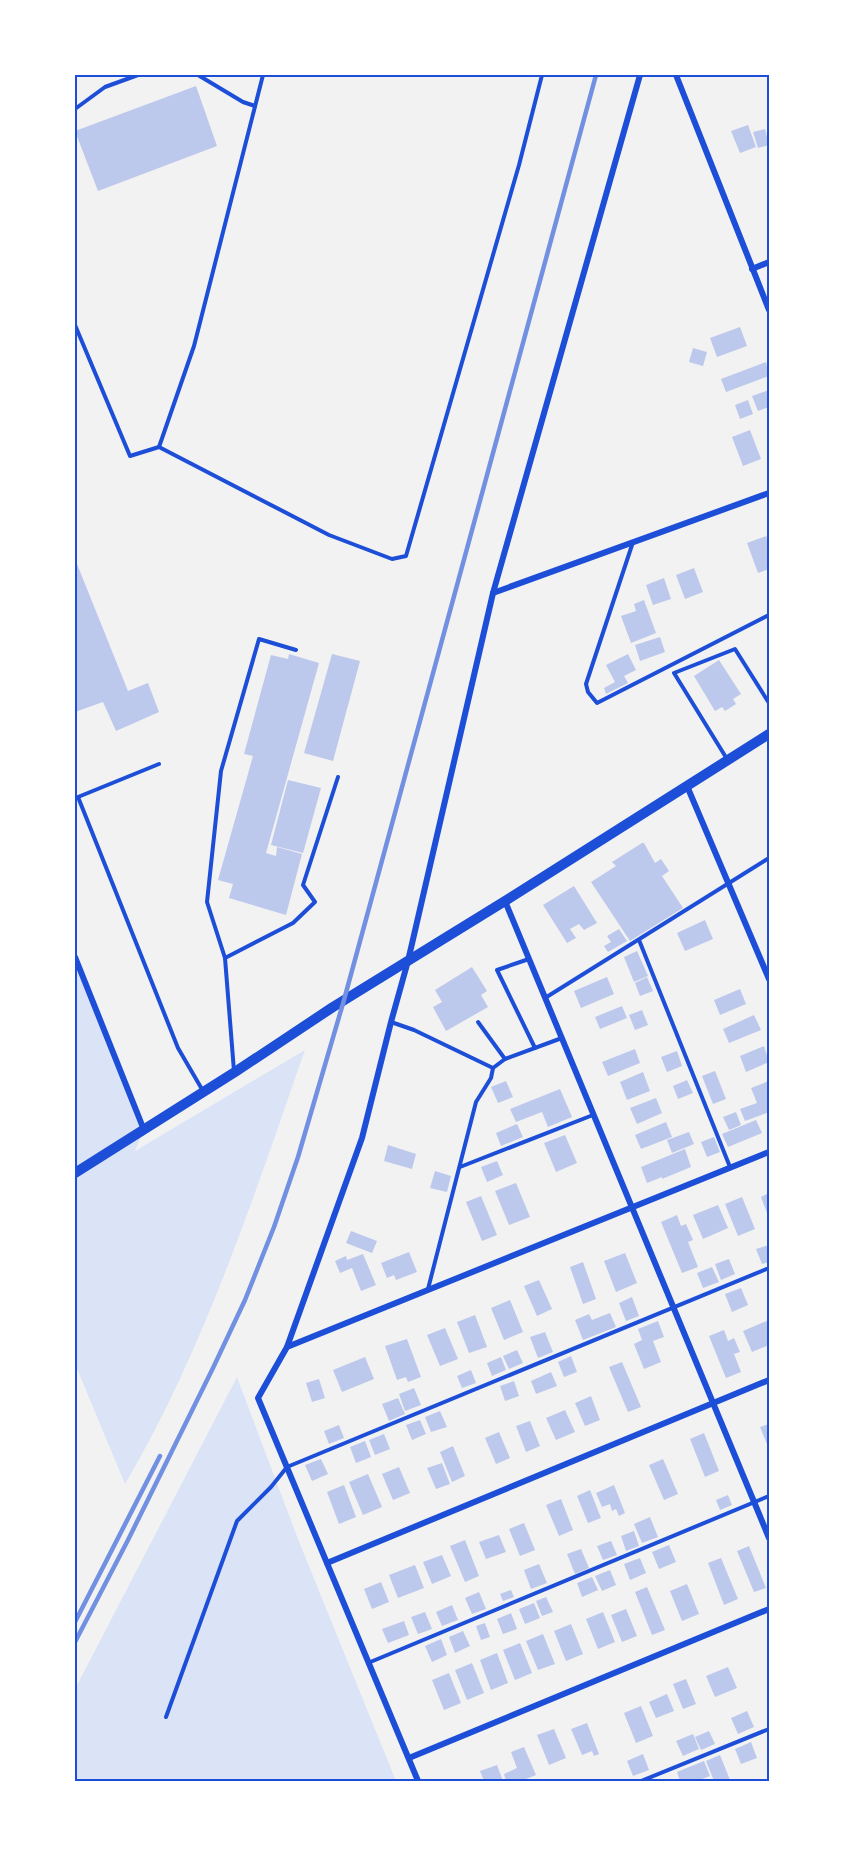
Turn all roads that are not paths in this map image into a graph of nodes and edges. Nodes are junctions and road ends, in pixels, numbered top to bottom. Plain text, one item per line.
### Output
1 (138, 75) edge
2 (198, 75) edge
3 (263, 75) edge
4 (542, 75) edge
5 (640, 75) edge
6 (676, 75) edge
7 (255, 106) junction
8 (75, 110) edge
9 (769, 262) edge
10 (753, 269) junction
11 (769, 310) edge
12 (75, 325) edge
13 (159, 447) junction
14 (769, 493) edge
15 (633, 542) junction
16 (493, 593) junction
17 (769, 615) edge
18 (296, 650) dead end
19 (769, 703) edge
20 (769, 734) edge
21 (728, 760) junction
22 (159, 764) dead end
23 (339, 777) dead end
24 (687, 786) junction
25 (769, 858) edge
26 (729, 883) junction
27 (505, 901) junction
28 (639, 940) junction
29 (75, 957) edge
30 (225, 958) junction
31 (529, 959) junction
32 (408, 961) junction
33 (769, 979) edge
34 (545, 998) junction
35 (391, 1022) junction
36 (478, 1022) dead end
37 (562, 1038) junction
38 (535, 1048) junction
39 (505, 1059) junction
40 (493, 1068) junction
41 (235, 1072) junction
42 (203, 1092) junction
43 (594, 1114) junction
44 (144, 1130) junction
45 (769, 1152) edge
46 (460, 1167) junction
47 (730, 1167) junction
48 (75, 1173) edge
49 (632, 1208) junction
50 (769, 1268) edge
51 (428, 1290) junction
52 (674, 1308) junction
53 (287, 1347) junction
54 (769, 1380) edge
55 (713, 1403) junction
56 (286, 1467) junction
57 (769, 1496) edge
58 (754, 1502) junction
59 (769, 1538) edge
60 (327, 1563) junction
61 (769, 1609) edge
62 (368, 1663) junction
63 (166, 1717) dead end
64 (769, 1729) edge
65 (409, 1758) junction
66 (418, 1781) edge
67 (641, 1781) edge

1 - 8 lane
2 - 7 lane
3 - 7 lane
4 - 13 lane
5 - 16 street
6 - 10 street
7 - 13 lane
9 - 10 street
10 - 11 street
12 - 13 lane
14 - 15 street
15 - 16 street
15 - 17 lane
16 - 32 street
18 - 30 lane
19 - 21 lane
20 - 21 main road
21 - 24 main road
22 - 42 lane
23 - 30 lane
24 - 26 street
24 - 27 main road
25 - 26 lane
26 - 28 lane
26 - 33 street
27 - 31 street
27 - 32 main road
28 - 34 lane
28 - 47 lane
29 - 44 street
30 - 41 lane
31 - 34 street
31 - 38 lane
32 - 35 street
32 - 41 main road
34 - 37 street
35 - 40 lane
35 - 53 street
36 - 39 lane
37 - 38 lane
37 - 43 street
38 - 39 lane
39 - 40 lane
40 - 46 lane
41 - 42 main road
42 - 44 main road
43 - 46 lane
43 - 49 street
44 - 48 main road
45 - 47 street
46 - 51 lane
47 - 49 street
49 - 51 street
49 - 52 street
50 - 52 lane
51 - 53 street
52 - 55 street
52 - 56 lane
53 - 56 street
54 - 55 street
55 - 58 street
55 - 60 street
56 - 60 street
56 - 63 lane
57 - 58 lane
58 - 59 street
58 - 62 lane
60 - 62 street
61 - 65 street
62 - 65 street
64 - 67 lane
65 - 66 street

